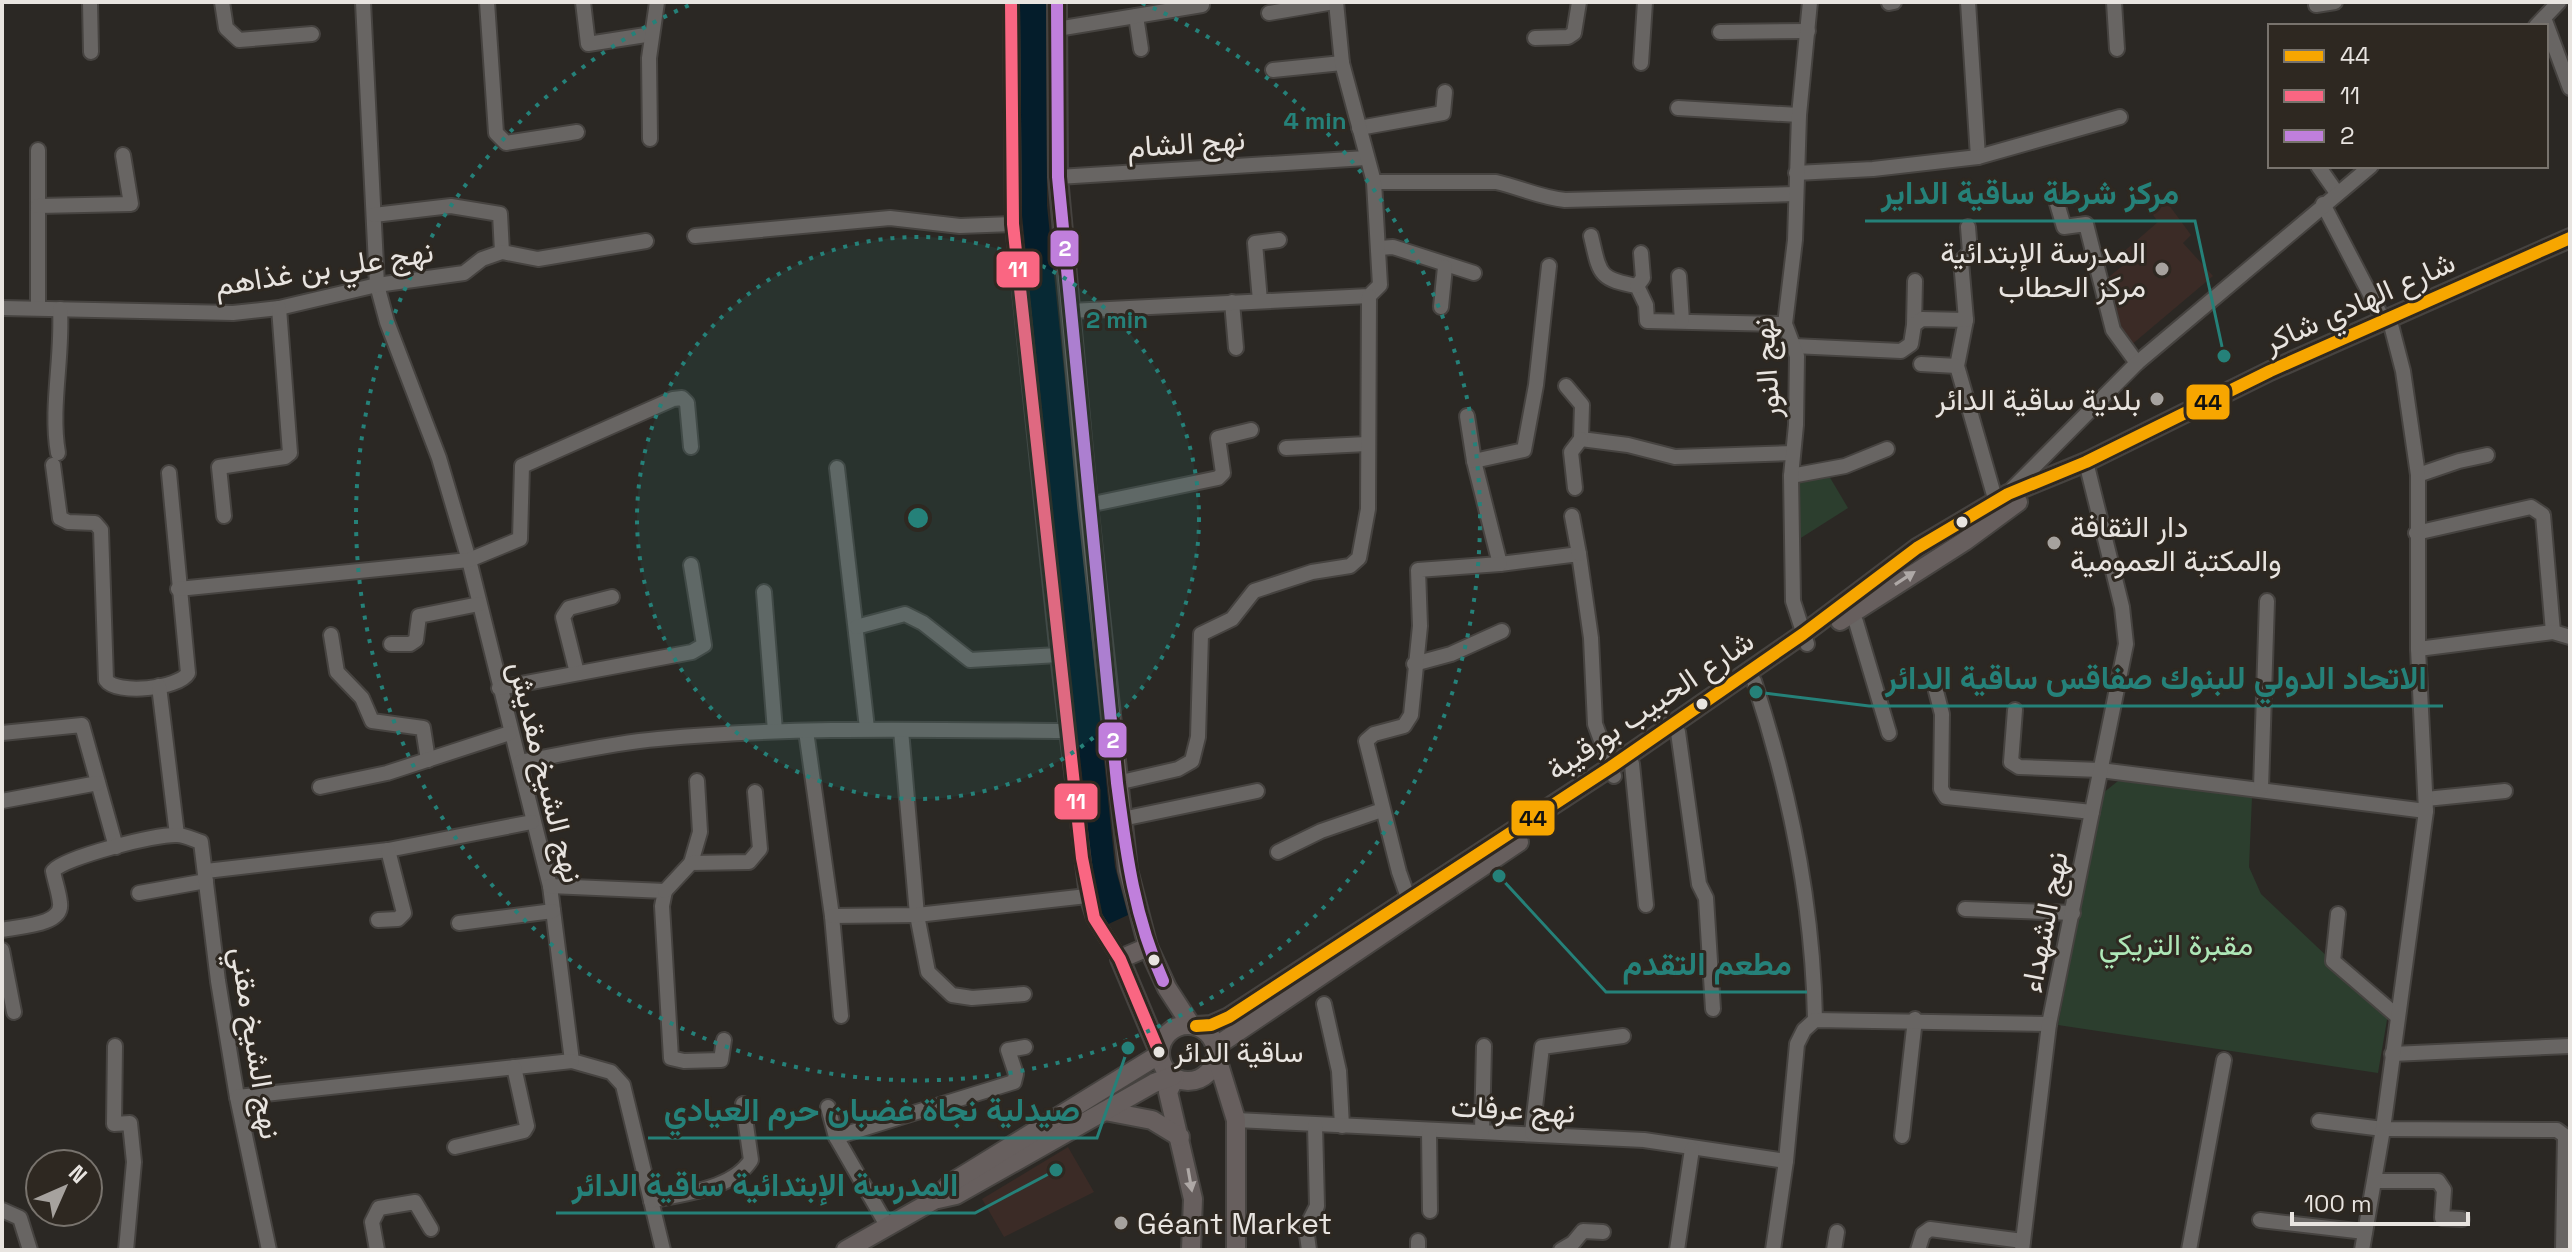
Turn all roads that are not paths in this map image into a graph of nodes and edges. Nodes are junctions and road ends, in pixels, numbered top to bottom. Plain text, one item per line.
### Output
1 (90, 2) edge
2 (222, 2) edge
3 (363, 2) edge
4 (487, 2) edge
5 (583, 2) edge
6 (657, 2) edge
7 (1011, 2) edge
8 (1057, 2) edge
9 (1335, 2) edge
10 (1579, 2) edge
11 (1645, 2) edge
12 (1810, 2) edge
13 (1968, 2) edge
14 (2114, 2) edge
15 (2335, 2) edge
16 (2559, 2) edge
17 (1202, 5) dead end
18 (2316, 5) dead end
19 (1269, 13) dead end
20 (1136, 16) junction
21 (2540, 22) edge
22 (1057, 29) junction
23 (1808, 31) junction
24 (1720, 32) dead end
25 (312, 34) dead end
26 (652, 34) junction
27 (1535, 38) dead end
28 (2548, 40) edge
29 (1141, 49) dead end
30 (2117, 49) dead end
31 (91, 52) dead end
32 (1342, 63) junction
33 (1641, 63) dead end
34 (1273, 70) dead end
35 (2570, 88) edge
36 (1445, 92) dead end
37 (1678, 108) dead end
38 (1799, 115) junction
39 (2120, 117) dead end
40 (1359, 128) junction
41 (577, 132) dead end
42 (650, 139) dead end
43 (38, 150) dead end
44 (123, 155) dead end
45 (1978, 157) junction
46 (1366, 158) junction
47 (2319, 168) edge
48 (2368, 168) edge
49 (1796, 173) junction
50 (1058, 177) junction
51 (1374, 182) junction
52 (2337, 193) junction
53 (1796, 194) junction
54 (2056, 200) dead end
55 (2323, 204) junction
56 (38, 206) junction
57 (374, 215) junction
58 (1013, 224) junction
59 (1968, 227) dead end
60 (695, 236) dead end
61 (1591, 236) dead end
62 (2570, 238) edge
63 (1279, 240) dead end
64 (646, 241) dead end
65 (1379, 248) junction
66 (502, 252) junction
67 (1641, 253) dead end
68 (1549, 266) dead end
69 (1445, 267) junction
70 (1474, 273) dead end
71 (1679, 276) dead end
72 (1915, 281) dead end
73 (377, 285) junction
74 (1637, 286) junction
75 (1369, 296) junction
76 (1260, 301) junction
77 (1232, 302) junction
78 (1441, 307) dead end
79 (2, 308) edge
80 (38, 308) junction
81 (279, 308) junction
82 (60, 309) junction
83 (1070, 311) junction
84 (1966, 320) junction
85 (1682, 321) junction
86 (2388, 322) junction
87 (1785, 324) junction
88 (1914, 325) junction
89 (1793, 346) junction
90 (1236, 348) dead end
91 (2137, 363) junction
92 (1921, 364) dead end
93 (1957, 366) junction
94 (1566, 386) dead end
95 (1467, 416) dead end
96 (1251, 430) dead end
97 (1581, 439) junction
98 (1367, 444) junction
99 (691, 447) dead end
100 (1286, 448) dead end
101 (1887, 449) dead end
102 (1793, 453) junction
103 (2487, 455) dead end
104 (2045, 456) junction
105 (1474, 461) junction
106 (2086, 462) junction
107 (837, 468) dead end
108 (169, 473) dead end
109 (2418, 475) junction
110 (1791, 476) junction
111 (1575, 488) dead end
112 (2013, 498) junction
113 (1088, 505) junction
114 (224, 516) dead end
115 (1572, 516) dead end
116 (2416, 533) junction
117 (1579, 554) junction
118 (469, 560) junction
119 (1500, 564) junction
120 (691, 565) dead end
121 (178, 589) junction
122 (764, 592) dead end
123 (612, 597) dead end
124 (2267, 601) dead end
125 (479, 604) junction
126 (1850, 614) junction
127 (856, 627) junction
128 (1502, 631) dead end
129 (331, 635) dead end
130 (1805, 639) junction
131 (2565, 639) edge
132 (391, 644) dead end
133 (2418, 649) junction
134 (1058, 655) junction
135 (1414, 664) junction
136 (577, 673) junction
137 (1754, 681) junction
138 (159, 686) junction
139 (499, 688) junction
140 (1936, 691) dead end
141 (2015, 710) dead end
142 (867, 728) junction
143 (901, 730) junction
144 (775, 731) junction
145 (806, 731) junction
146 (1066, 731) junction
147 (1678, 732) junction
148 (2, 733) edge
149 (510, 733) junction
150 (1889, 733) dead end
151 (428, 760) junction
152 (520, 762) junction
153 (1632, 764) junction
154 (2100, 770) junction
155 (1612, 771) junction
156 (697, 781) dead end
157 (98, 783) junction
158 (1117, 783) junction
159 (320, 787) dead end
160 (2261, 788) junction
161 (1257, 791) dead end
162 (2505, 791) dead end
163 (755, 792) dead end
164 (2, 801) edge
165 (2426, 805) junction
166 (1382, 810) junction
167 (2092, 812) junction
168 (1122, 819) junction
169 (532, 822) junction
170 (177, 835) junction
171 (116, 847) junction
172 (388, 850) junction
173 (1278, 852) dead end
174 (691, 863) junction
175 (206, 876) junction
176 (550, 886) junction
177 (665, 891) junction
178 (139, 893) dead end
179 (1087, 896) junction
180 (1646, 905) dead end
181 (1412, 907) junction
182 (1965, 909) dead end
183 (553, 911) junction
184 (2073, 913) junction
185 (2338, 914) dead end
186 (917, 915) junction
187 (832, 916) junction
188 (378, 920) dead end
189 (459, 923) dead end
190 (2, 930) edge
191 (1148, 947) junction
192 (2, 950) edge
193 (1120, 959) junction
194 (1024, 994) dead end
195 (1324, 1004) dead end
196 (1713, 1009) dead end
197 (14, 1012) dead end
198 (841, 1016) dead end
199 (2397, 1016) junction
200 (1915, 1019) junction
201 (1815, 1020) junction
202 (2049, 1024) junction
203 (1194, 1026) junction
204 (1623, 1036) dead end
205 (724, 1040) dead end
206 (115, 1046) dead end
207 (1484, 1046) dead end
208 (2570, 1046) edge
209 (1025, 1047) dead end
210 (1215, 1051) junction
211 (1160, 1053) junction
212 (2392, 1054) junction
213 (2224, 1060) dead end
214 (572, 1061) junction
215 (514, 1067) junction
216 (1174, 1077) junction
217 (237, 1097) junction
218 (743, 1104) dead end
219 (828, 1107) dead end
220 (1105, 1111) junction
221 (1236, 1120) junction
222 (2319, 1121) dead end
223 (1315, 1125) junction
224 (1342, 1126) junction
225 (2383, 1129) junction
226 (1429, 1131) junction
227 (1482, 1131) junction
228 (1532, 1133) junction
229 (1902, 1136) dead end
230 (836, 1137) junction
231 (1180, 1137) junction
232 (455, 1147) dead end
233 (1692, 1149) junction
234 (1786, 1161) junction
235 (2375, 1181) junction
236 (936, 1199) junction
237 (651, 1201) junction
238 (2, 1210) edge
239 (1430, 1211) dead end
240 (2462, 1219) dead end
241 (2260, 1220) dead end
242 (888, 1227) junction
243 (431, 1229) dead end
244 (1603, 1232) dead end
245 (1837, 1232) dead end
246 (2365, 1232) junction
247 (2022, 1246) edge
248 (30, 1250) edge
249 (126, 1250) edge
250 (269, 1250) edge
251 (377, 1250) edge
252 (663, 1250) edge
253 (846, 1250) edge
254 (1191, 1250) edge
255 (1236, 1250) edge
256 (1309, 1250) edge
257 (1561, 1250) edge
258 (1677, 1250) edge
259 (1773, 1250) edge
260 (1834, 1250) edge
261 (1918, 1250) edge
262 (2189, 1250) edge
263 (2362, 1250) edge
264 (2563, 1250) edge

1 - 31 street
2 - 25 street
3 - 57 street, نهج الشيخ مقديش
4 - 41 street
5 - 26 street
6 - 26 street
7 - 58 street
8 - 22 main road
9 - 19 street
9 - 32 street
10 - 27 street
11 - 33 street
12 - 23 street, نهج النور
13 - 45 street
14 - 30 street
15 - 18 street
16 - 21 street
17 - 20 street
20 - 22 street
20 - 29 street
22 - 50 main road
23 - 24 street
23 - 38 street, نهج النور
26 - 42 street
28 - 35 street
32 - 34 street
32 - 40 street
36 - 40 street
37 - 38 street
38 - 49 street, نهج النور
39 - 45 street
40 - 46 street
43 - 56 street
44 - 56 street
45 - 49 street
46 - 50 street, نهج الشام
46 - 51 street
47 - 52 street
48 - 52 street
49 - 53 street, نهج النور
50 - 83 main road
51 - 53 street
51 - 65 street
52 - 55 street
53 - 87 street, نهج النور
54 - 91 street
55 - 86 street
55 - 91 street
56 - 80 street
57 - 66 street
57 - 73 street, نهج الشيخ مقديش
58 - 60 street
58 - 134 street
59 - 84 street
61 - 74 street
62 - 86 main road, شارع الهادي شاكر
63 - 76 street
64 - 66 street
65 - 69 street
65 - 75 street
66 - 73 street, نهج علي بن غذاهم
67 - 74 street
68 - 105 street
69 - 70 street
69 - 78 street
71 - 85 street
72 - 88 street
73 - 81 street, نهج علي بن غذاهم
73 - 118 street, نهج الشيخ مقديش
74 - 85 street
75 - 76 street
75 - 98 street
76 - 77 street
77 - 83 street
77 - 90 street
79 - 80 street, نهج علي بن غذاهم
80 - 82 street, نهج علي بن غذاهم
81 - 82 street, نهج علي بن غذاهم
81 - 114 street
82 - 138 street
83 - 113 main road
84 - 88 street
84 - 93 street
85 - 87 street
86 - 106 main road, شارع الهادي شاكر
86 - 109 street
87 - 89 street, نهج النور
88 - 89 street
89 - 102 street, نهج النور
91 - 104 street
92 - 93 street
93 - 112 street
94 - 97 street
95 - 105 street
96 - 113 street
97 - 102 street
97 - 111 street
98 - 100 street
98 - 158 street
99 - 118 street
101 - 110 street
102 - 110 street, نهج النور
103 - 109 street
104 - 112 street
104 - 112 street
105 - 119 street
106 - 112 main road, شارع الحبيب بورقيبة
106 - 154 street, نهج الشهداء
107 - 127 street
108 - 121 street
109 - 116 street
110 - 130 street, نهج النور
126 -> 112 main road, شارع الحبيب بورقيبة
112 - 130 main road, شارع الحبيب بورقيبة
113 - 158 main road
115 - 117 street
116 - 131 street
116 - 133 street
117 - 119 street
117 - 155 street
118 - 121 street
118 - 125 street, نهج الشيخ مقديش
119 - 135 street
120 - 136 street
121 - 138 street
122 - 144 street
123 - 136 street
124 - 160 street
125 - 132 street
125 - 139 street, نهج الشيخ مقديش
126 - 130 main road, شارع الحبيب بورقيبة
126 - 150 street
127 - 134 street
127 - 142 street
128 - 135 street
129 - 151 street
130 - 137 main road, شارع الحبيب بورقيبة
130 - 155 main road, شارع الحبيب بورقيبة
131 - 133 street
133 - 165 street
134 - 146 street
135 - 166 street
136 - 139 street
137 - 147 main road, شارع الحبيب بورقيبة
137 - 201 street
138 - 170 street
139 - 149 street, نهج الشيخ مقديش
140 - 167 street
141 - 154 street
142 - 143 street
142 - 145 street
143 - 146 street
143 - 186 street
144 - 145 street
144 - 152 street
145 - 187 street
146 - 179 street
147 - 153 main road, شارع الحبيب بورقيبة
147 - 196 street
148 - 157 street
149 - 151 street
149 - 152 street, نهج الشيخ مقديش
151 - 159 street
152 - 169 street, نهج الشيخ مقديش
153 - 155 main road, شارع الحبيب بورقيبة
153 - 180 street
154 - 160 street
154 - 167 street, نهج الشهداء
155 - 181 main road, شارع الحبيب بورقيبة
156 - 174 street
157 - 164 street
157 - 171 street
158 - 168 main road
160 - 165 street
161 - 168 street
162 - 165 street
163 - 174 street
165 - 199 street
166 - 173 street
166 - 181 street
167 - 184 street, نهج الشهداء
168 - 191 main road
169 - 172 street
169 - 176 street, نهج الشيخ مقديش
170 - 171 street
170 - 175 street, نهج الشيخ مقني
171 - 190 street
172 - 175 street
172 - 188 street
174 - 177 street
175 - 178 street
175 - 217 street, نهج الشيخ مقني
176 - 177 street
176 - 183 street, نهج الشيخ مقديش
177 - 205 street
179 - 186 street
179 - 193 street
181 - 203 main road, شارع الحبيب بورقيبة
181 - 210 main road, شارع الحبيب بورقيبة
182 - 184 street
183 - 189 street
183 - 214 street, نهج الشيخ مقديش
184 - 202 street, نهج الشهداء
185 - 199 street
186 - 187 street
186 - 194 street
187 - 198 street
191 - 193 main road
191 - 203 main road
192 - 197 street
193 - 211 main road
195 - 224 street
199 - 212 street
200 - 201 street, نهج الشهداء
200 - 202 street, نهج الشهداء
200 - 229 street
201 - 234 street
202 - 247 street
203 - 210 main road
203 - 211 main road, شارع الحبيب بورقيبة
204 - 228 street
206 - 249 street
207 - 227 street
208 - 212 street
209 - 230 street
210 - 216 main road, شارع الحبيب بورقيبة
210 - 221 main road
211 - 216 main road
211 - 236 main road, شارع الحبيب بورقيبة
212 - 225 street
213 - 262 street
214 - 215 street
214 - 237 street
215 - 217 street
215 - 232 street
216 - 220 main road, شارع الحبيب بورقيبة
216 - 231 main road
217 - 250 street, نهج الشيخ مقني
218 - 237 street
219 - 230 street
220 - 231 main road
220 - 236 main road, شارع الحبيب بورقيبة
221 - 223 street, نهج عرفات
221 - 255 main road
222 - 225 street
223 - 224 street, نهج عرفات
223 - 256 street
224 - 226 street, نهج عرفات
225 - 235 street
225 - 264 street
226 - 227 street, نهج عرفات
226 - 239 street
227 - 228 street, نهج عرفات
228 - 233 street, نهج عرفات
230 - 242 street
231 -> 254 main road
233 - 234 street, نهج عرفات
233 - 258 street
234 - 259 street
235 - 240 street
235 - 246 street
236 - 242 main road, شارع الحبيب بورقيبة
237 - 252 street
238 - 248 street
241 - 246 street
242 - 253 main road, شارع الحبيب بورقيبة
243 - 251 street
244 - 257 street
245 - 260 street
246 - 263 street
247 - 261 street

